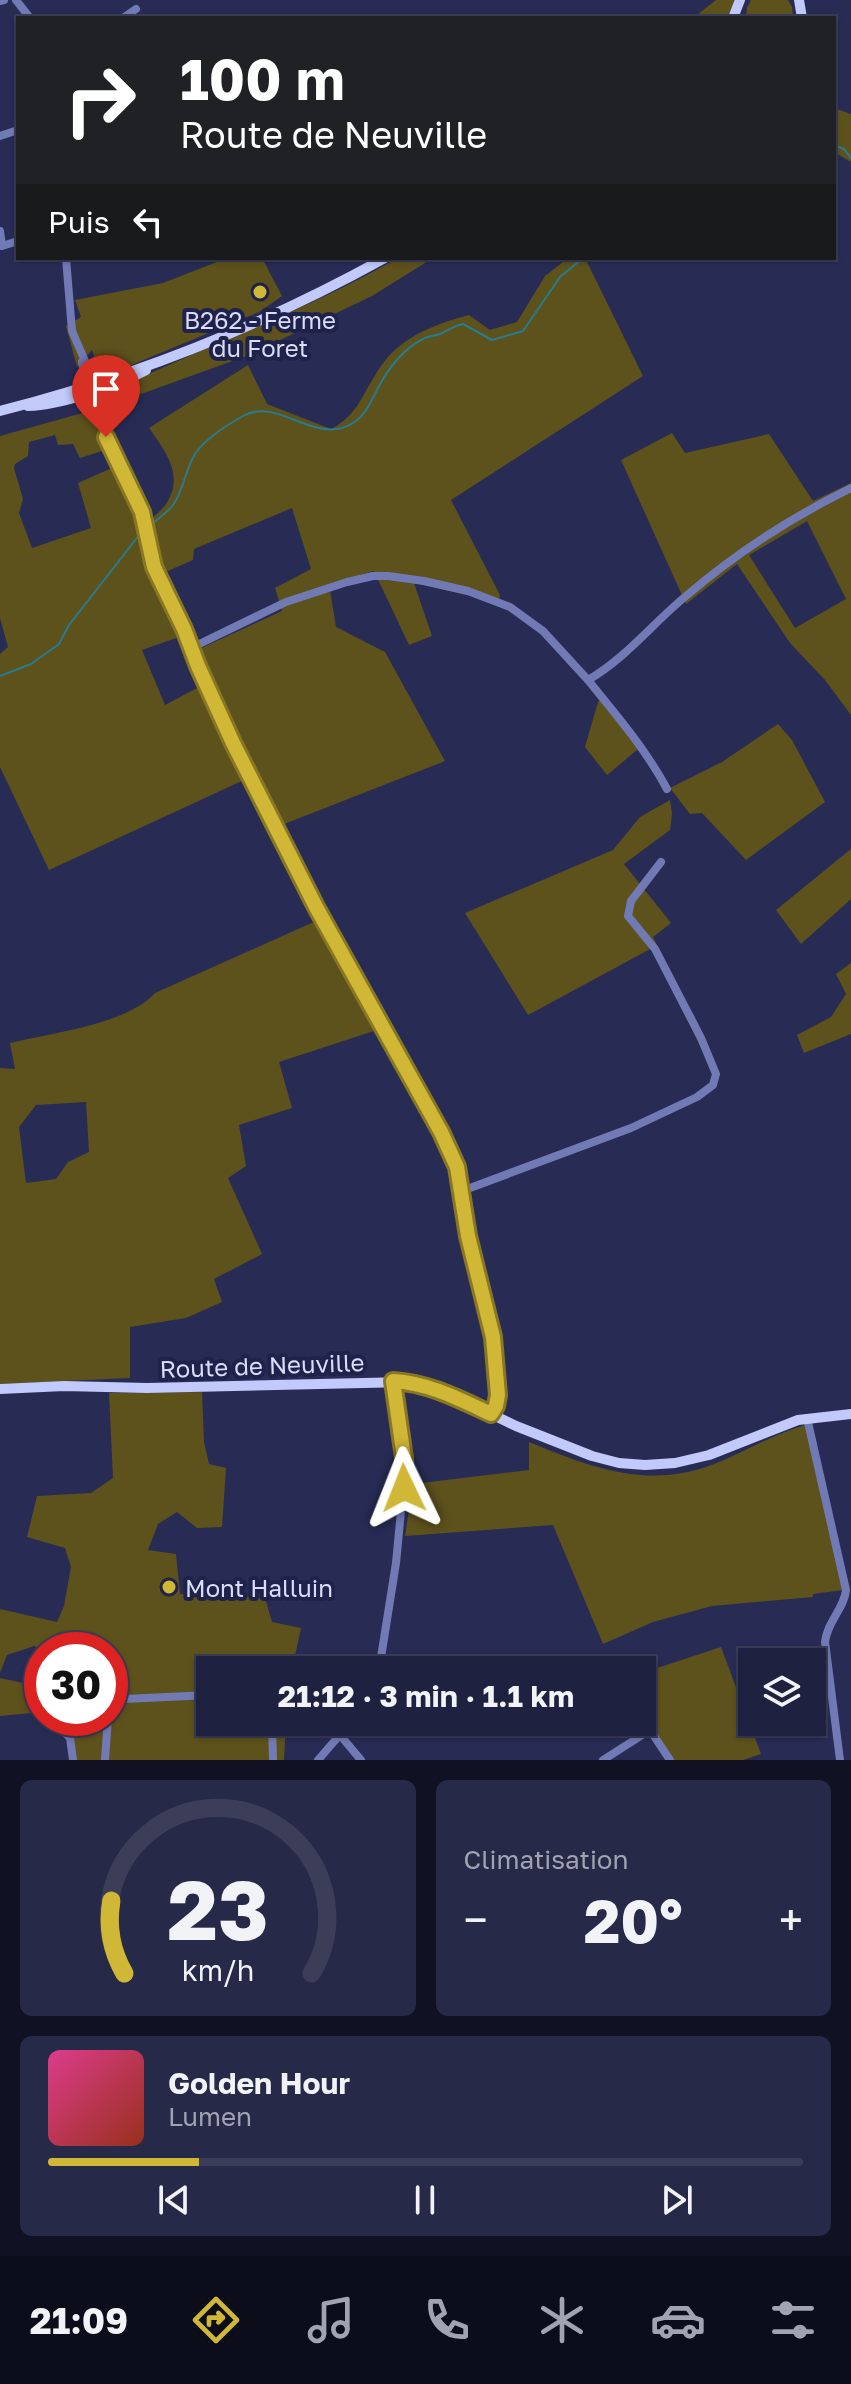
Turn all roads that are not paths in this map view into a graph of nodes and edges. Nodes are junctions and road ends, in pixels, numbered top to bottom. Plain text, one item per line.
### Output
1 (16, 0) edge
2 (136, 9) dead end
3 (28, 16) edge
4 (126, 16) edge
5 (0, 231) edge
6 (16, 242) edge
7 (66, 260) edge
8 (381, 260) edge
9 (90, 387) junction
10 (4, 410) edge
11 (851, 488) edge
12 (191, 648) junction
13 (588, 680) junction
14 (667, 789) dead end
15 (661, 862) dead end
16 (462, 1191) junction
17 (393, 1381) junction
18 (0, 1389) edge
19 (491, 1414) junction
20 (851, 1414) edge
21 (807, 1418) junction
22 (381, 1656) edge
23 (196, 1696) edge
24 (128, 1699) edge
25 (69, 1736) edge
26 (107, 1736) edge
27 (272, 1736) edge
28 (339, 1736) edge
29 (341, 1736) edge
30 (73, 1760) edge
31 (105, 1760) edge
32 (273, 1760) edge
33 (318, 1760) edge
34 (361, 1760) edge
35 (603, 1760) edge
36 (670, 1760) edge
37 (840, 1760) edge

1 - 3 street
2 - 4 street
5 - 6 street
7 - 9 street
8 - 9 main road
9 - 10 main road
9 - 12 street
11 - 13 street
12 - 13 street
12 - 16 street
13 - 14 street
15 - 16 street
16 - 19 street
17 - 18 main road, Route de Neuville
17 - 19 main road, Route de Neuville
17 - 22 street
19 - 21 main road, Route de Neuville
20 - 21 main road, Route de Neuville
21 - 37 street
23 - 24 street
25 - 30 street
26 - 31 street
27 - 32 street
28 - 33 street
29 - 34 street
35 - 36 street

